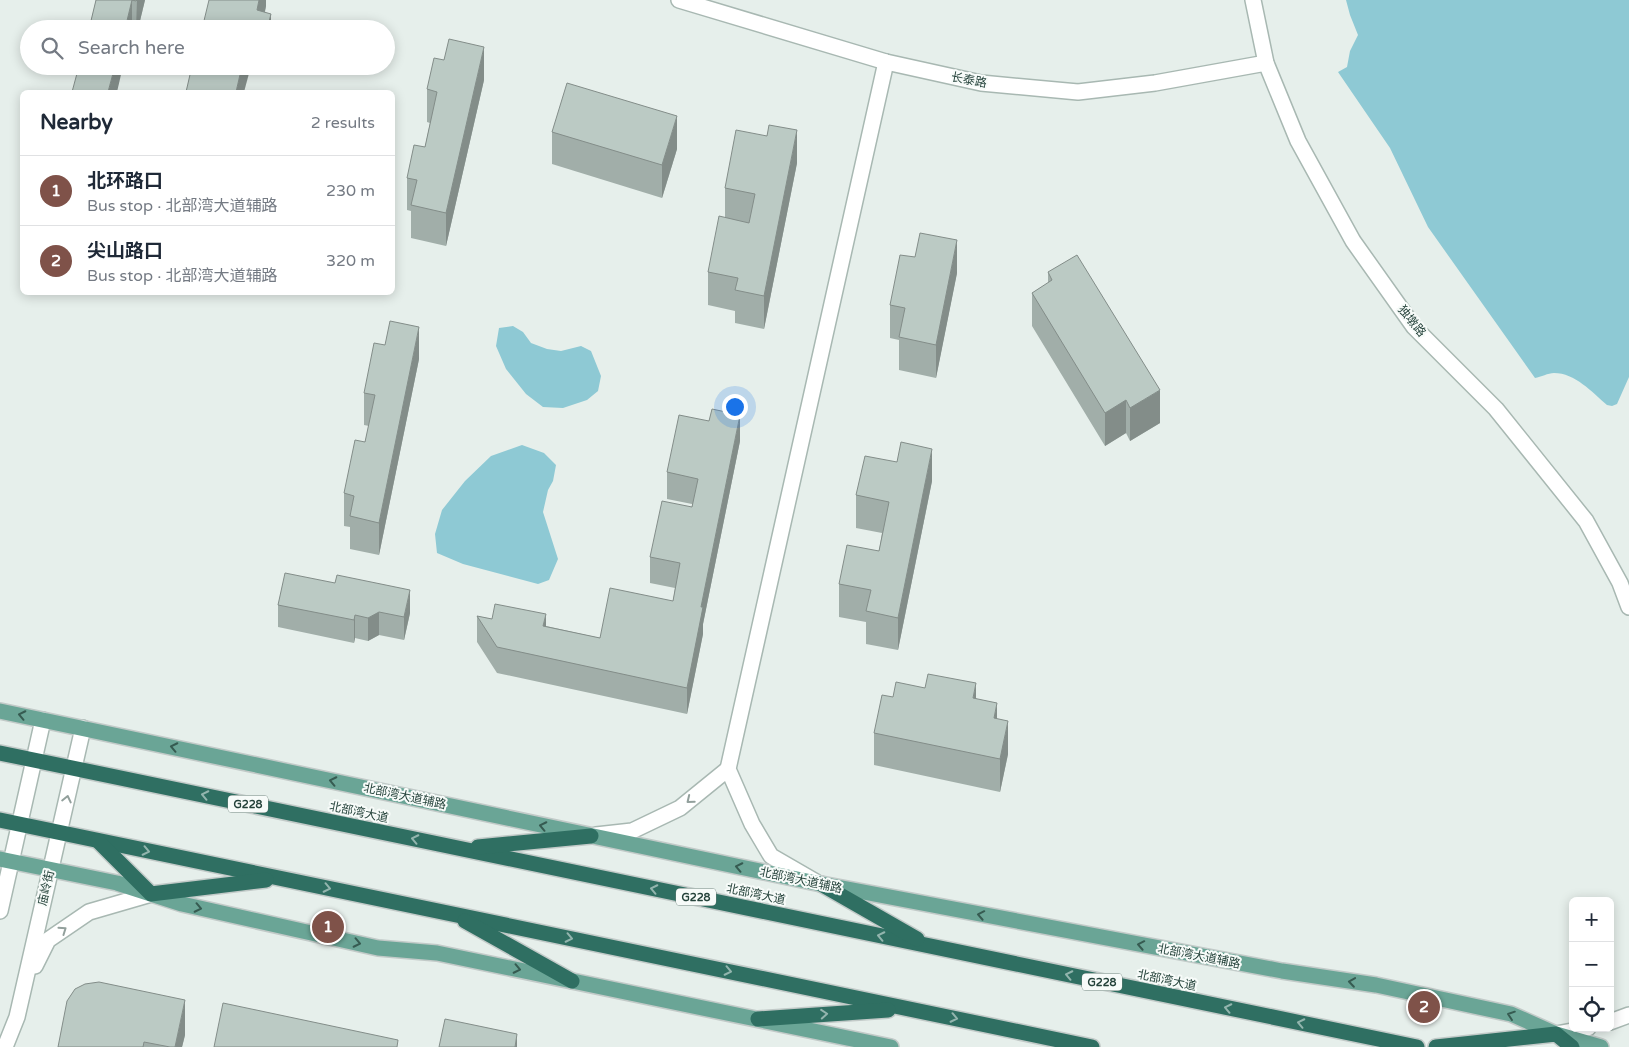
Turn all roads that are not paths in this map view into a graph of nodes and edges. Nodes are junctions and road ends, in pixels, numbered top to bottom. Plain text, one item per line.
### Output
1 (679, 0) edge
2 (1253, 0) edge
3 (886, 62) junction
4 (1266, 63) junction
5 (1629, 607) edge
6 (0, 711) edge
7 (44, 720) junction
8 (83, 728) junction
9 (0, 753) edge
10 (34, 760) junction
11 (74, 768) junction
12 (728, 769) junction
13 (0, 820) edge
14 (20, 825) junction
15 (59, 833) junction
16 (591, 836) junction
17 (98, 841) junction
18 (463, 849) junction
19 (6, 860) edge
20 (50, 869) junction
21 (279, 878) junction
22 (821, 884) junction
23 (152, 894) junction
24 (0, 910) edge
25 (453, 914) junction
26 (929, 946) junction
27 (572, 981) junction
28 (906, 1008) junction
29 (1629, 1015) edge
30 (17, 1017) junction
31 (758, 1019) junction
32 (1614, 1021) edge
33 (1569, 1032) edge
34 (1556, 1034) junction
35 (5, 1047) edge
36 (892, 1047) edge
37 (1092, 1047) edge
38 (1417, 1047) edge
39 (1436, 1047) edge
40 (1572, 1047) edge
41 (1601, 1047) edge

1 - 3 street, 长泰路
2 - 4 street, 独墩路
3 - 4 street, 长泰路
3 - 12 street
4 - 5 street, 独墩路
7 -> 6 main road, 北部湾大道辅路
7 - 8 main road, 北部湾大道辅路
7 - 10 street
8 - 11 street, 庙岭街
16 -> 8 main road, 北部湾大道辅路
9 - 10 highway, 北部湾大道 / G228
10 - 11 highway, 北部湾大道 / G228
10 - 14 street
15 -> 11 street, 庙岭街
18 -> 11 highway, 北部湾大道 / G228
12 -> 16 street
12 - 22 street
13 - 14 highway
14 - 15 highway
14 - 19 street
15 - 17 highway
15 - 20 street, 庙岭街
16 - 18 highway
22 -> 16 main road, 北部湾大道辅路
17 -> 21 highway
17 - 23 highway
26 -> 18 highway, 北部湾大道 / G228
19 - 20 main road
19 - 24 street
20 - 23 main road
20 - 30 street, 庙岭街
21 - 23 highway
21 -> 25 highway
22 - 26 highway
34 -> 22 main road, 北部湾大道辅路
23 -> 27 main road
30 -> 23 street
25 - 27 highway
25 -> 28 highway
38 -> 26 highway, 北部湾大道 / G228
27 - 31 main road
31 -> 28 highway
28 -> 37 highway
29 - 32 street
30 - 35 street, 庙岭街
31 - 36 main road
33 - 34 street
34 - 39 highway
34 - 40 highway
34 - 41 main road, 北部湾大道辅路

